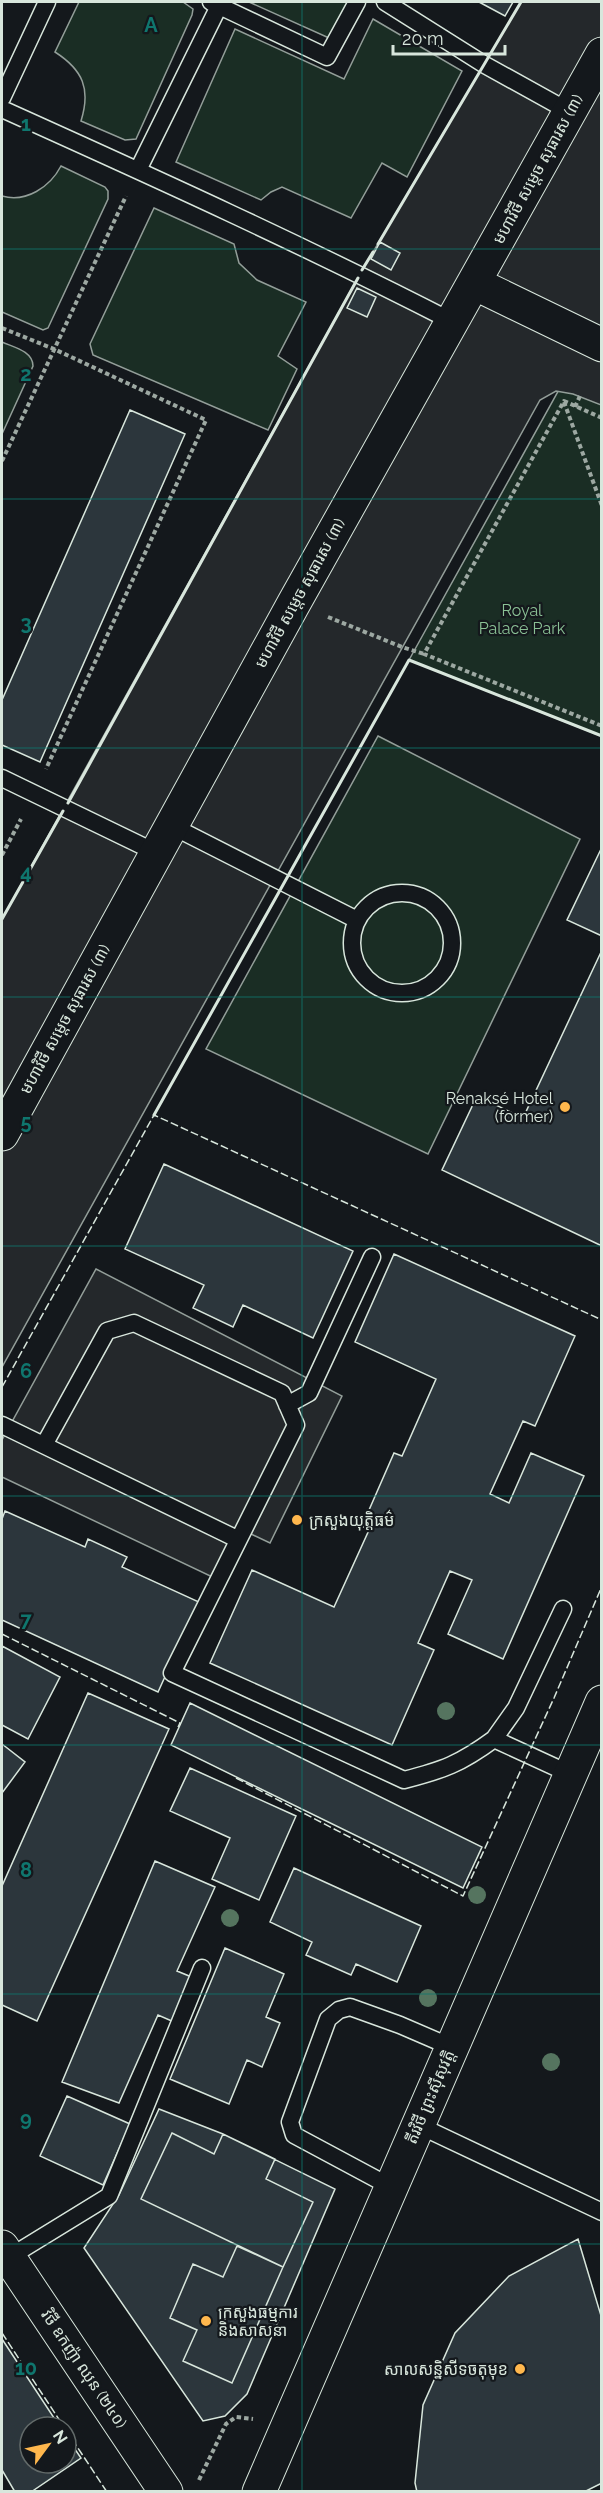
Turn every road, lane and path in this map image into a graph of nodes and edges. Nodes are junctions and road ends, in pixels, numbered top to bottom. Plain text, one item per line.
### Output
1 (47, 2) edge
2 (357, 2) edge
3 (385, 2) edge
4 (217, 3) edge
5 (602, 54) edge
6 (2, 98) edge
7 (2, 109) edge
8 (570, 112) junction
9 (138, 170) junction
10 (474, 283) junction
11 (453, 322) junction
12 (2, 328) edge
13 (602, 345) edge
14 (54, 349) junction
15 (580, 396) dead end
16 (564, 401) junction
17 (575, 407) junction
18 (602, 418) edge
19 (2, 461) edge
20 (602, 506) edge
21 (294, 603) junction
22 (424, 654) junction
23 (602, 726) edge
24 (2, 778) edge
25 (35, 794) junction
26 (165, 839) junction
27 (2, 855) edge
28 (357, 920) junction
29 (6, 1117) edge
30 (372, 1257) dead end
31 (287, 1405) junction
32 (2, 1425) edge
33 (44, 1445) junction
34 (237, 1539) junction
35 (563, 1609) dead end
36 (602, 1702) edge
37 (494, 1739) junction
38 (570, 1774) junction
39 (202, 1968) dead end
40 (451, 2047) junction
41 (418, 2125) junction
42 (391, 2187) junction
43 (602, 2212) edge
44 (5, 2252) edge
45 (288, 2428) junction
46 (198, 2482) dead end
47 (166, 2492) edge
48 (259, 2492) edge

1 - 6 lane
2 - 4 lane
3 - 8 lane
4 - 9 lane
5 - 8 street, មហាវិថី សម្តេច សុធារស (៣)
7 - 9 lane
8 - 10 street, មហាវិថី សម្តេច សុធារស (៣)
9 - 11 lane
9 - 14 path
10 - 11 street, មហាវិថី សម្តេច សុធារស (៣)
10 - 13 street
11 - 21 street, មហាវិថី សម្តេច សុធារស (៣)
12 - 14 path
14 - 19 path
14 - 25 path
15 - 17 path
16 - 17 path
16 - 20 path
16 - 22 path
17 - 18 path
21 - 22 path
21 - 26 street, មហាវិថី សម្តេច សុធារស (៣)
22 - 23 path
24 - 25 lane
25 - 26 lane
25 - 27 path
26 - 28 lane
26 - 29 street, មហាវិថី សម្តេច សុធារស (៣)
28 - 28 lane
30 - 31 lane
31 - 33 lane
31 - 34 lane
32 - 33 lane
33 - 34 lane
34 - 37 lane
35 - 37 lane
36 - 38 street, តីរវិថី ព្រះស៊ីសុវត្តិ
37 - 38 lane
38 - 40 street, តីរវិថី ព្រះស៊ីសុវត្តិ
39 - 44 lane
40 - 41 street, តីរវិថី ព្រះស៊ីសុវត្តិ
40 - 42 lane
41 - 42 street, តីរវិថី ព្រះស៊ីសុវត្តិ
41 - 43 lane
42 - 45 street, តីរវិថី ព្រះស៊ីសុវត្តិ
44 - 47 street, វិថី ឧកញ៉ា ឈុន (២៤០)
45 - 46 path
45 - 48 street, តីរវិថី ព្រះស៊ីសុវត្តិ

